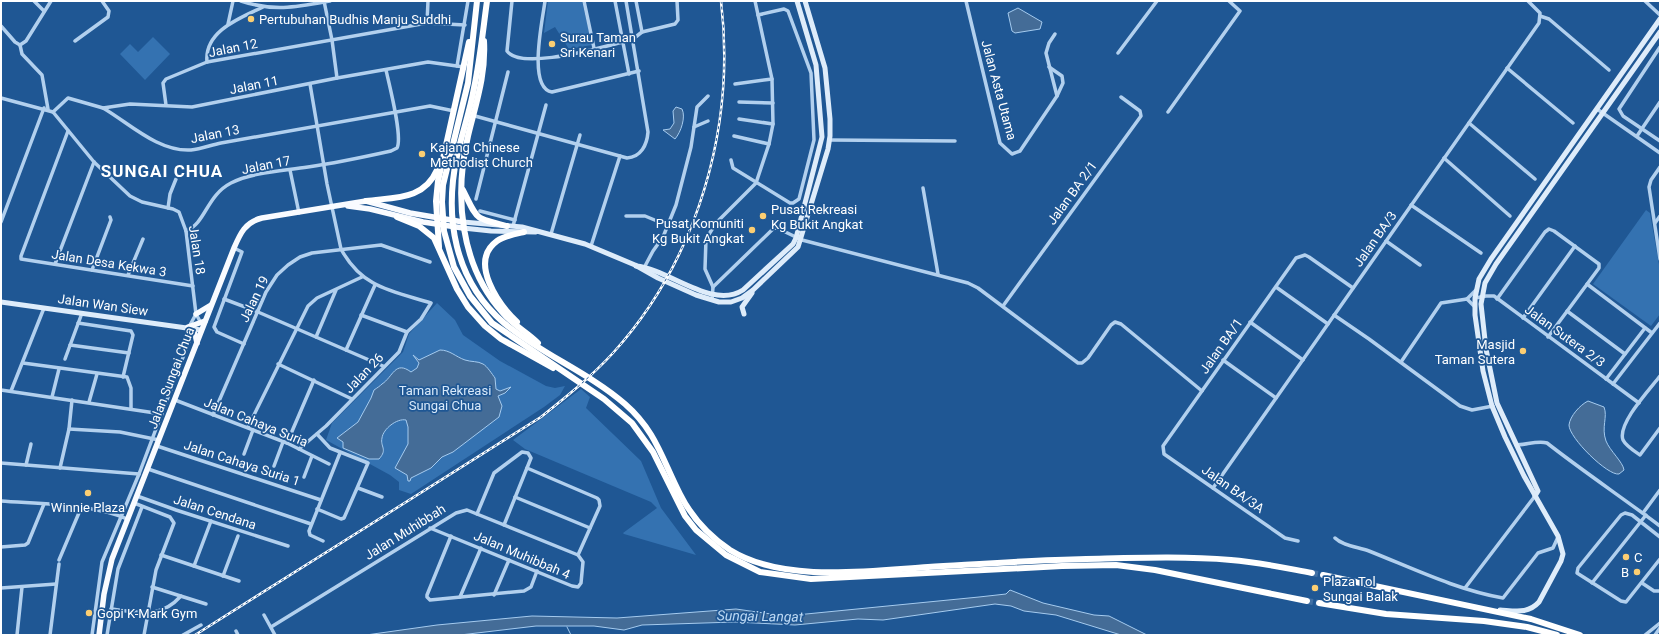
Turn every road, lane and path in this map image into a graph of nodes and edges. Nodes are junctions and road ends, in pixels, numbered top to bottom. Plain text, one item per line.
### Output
1 (34, 1) edge
2 (51, 1) edge
3 (102, 1) edge
4 (233, 1) edge
5 (242, 1) edge
6 (330, 1) edge
7 (428, 1) edge
8 (468, 1) edge
9 (487, 1) edge
10 (512, 1) edge
11 (545, 1) edge
12 (584, 1) edge
13 (615, 1) edge
14 (626, 1) edge
15 (636, 1) edge
16 (677, 1) edge
17 (755, 1) edge
18 (797, 1) edge
19 (805, 1) edge
20 (966, 1) edge
21 (1157, 1) edge
22 (1229, 1) edge
23 (1528, 1) edge
24 (1645, 1) edge
25 (324, 2) edge
26 (477, 4) edge
27 (263, 7) junction
28 (44, 11) junction
29 (758, 15) junction
30 (1660, 15) edge
31 (1540, 16) junction
32 (1660, 19) edge
33 (428, 22) junction
34 (228, 24) junction
35 (465, 25) junction
36 (1, 26) edge
37 (484, 27) junction
38 (642, 32) junction
39 (1660, 32) edge
40 (1055, 34) dead end
41 (633, 39) junction
42 (332, 40) junction
43 (75, 41) dead end
44 (623, 42) junction
45 (20, 45) junction
46 (1660, 46) edge
47 (594, 48) junction
48 (1118, 54) dead end
49 (537, 60) junction
50 (207, 62) junction
51 (457, 66) junction
52 (464, 67) junction
53 (1049, 67) junction
54 (1507, 68) junction
55 (386, 70) junction
56 (1609, 70) dead end
57 (638, 71) junction
58 (508, 72) dead end
59 (629, 74) junction
60 (337, 78) junction
61 (772, 79) junction
62 (310, 84) junction
63 (472, 84) junction
64 (734, 84) dead end
65 (708, 96) dead end
66 (1057, 96) junction
67 (1121, 97) dead end
68 (1, 98) edge
69 (739, 102) dead end
70 (1660, 102) edge
71 (773, 103) junction
72 (166, 105) junction
73 (546, 105) dead end
74 (103, 108) junction
75 (46, 109) junction
76 (1597, 109) junction
77 (53, 112) junction
78 (395, 112) junction
79 (454, 112) junction
80 (1168, 112) dead end
81 (1603, 113) junction
82 (474, 116) junction
83 (739, 119) dead end
84 (708, 121) dead end
85 (495, 122) junction
86 (1469, 122) junction
87 (1573, 123) dead end
88 (773, 124) junction
89 (317, 126) junction
90 (694, 127) junction
91 (1642, 128) junction
92 (68, 131) junction
93 (537, 134) junction
94 (580, 135) dead end
95 (734, 136) dead end
96 (1637, 136) junction
97 (830, 140) junction
98 (955, 141) dead end
99 (1660, 141) edge
100 (769, 144) junction
101 (577, 145) junction
102 (1660, 153) edge
103 (620, 156) junction
104 (1444, 158) junction
105 (442, 160) junction
106 (731, 160) dead end
107 (94, 162) junction
108 (324, 165) junction
109 (1660, 168) edge
110 (290, 170) junction
111 (176, 178) dead end
112 (1535, 179) dead end
113 (804, 180) junction
114 (811, 182) junction
115 (756, 183) junction
116 (923, 188) dead end
117 (462, 189) junction
118 (462, 198) junction
119 (476, 199) dead end
120 (366, 201) junction
121 (436, 201) junction
122 (1411, 205) junction
123 (341, 206) junction
124 (168, 208) junction
125 (333, 208) junction
126 (480, 211) dead end
127 (300, 213) junction
128 (397, 216) junction
129 (626, 216) dead end
130 (1510, 216) dead end
131 (1660, 216) edge
132 (110, 217) dead end
133 (436, 221) junction
134 (1, 222) edge
135 (1655, 223) junction
136 (512, 224) junction
137 (463, 225) junction
138 (669, 226) junction
139 (186, 231) junction
140 (524, 232) junction
141 (542, 232) junction
142 (551, 234) junction
143 (796, 238) junction
144 (143, 239) dead end
145 (802, 240) junction
146 (1386, 241) junction
147 (466, 244) junction
148 (591, 246) junction
149 (1575, 246) junction
150 (439, 247) junction
151 (234, 248) junction
152 (341, 249) junction
153 (1481, 253) dead end
154 (1660, 259) edge
155 (430, 262) dead end
156 (56, 264) junction
157 (635, 265) junction
158 (1420, 265) dead end
159 (645, 266) junction
160 (92, 270) junction
161 (938, 274) junction
162 (128, 276) junction
163 (362, 277) junction
164 (1587, 284) junction
165 (375, 285) junction
166 (193, 286) junction
167 (682, 286) junction
168 (1276, 287) junction
169 (714, 288) junction
170 (1353, 288) junction
171 (336, 290) junction
172 (753, 290) junction
173 (1476, 290) junction
174 (714, 294) junction
175 (1482, 296) junction
176 (1475, 298) junction
177 (1497, 298) junction
178 (224, 299) junction
179 (1466, 299) junction
180 (712, 300) junction
181 (1, 302) edge
182 (211, 305) junction
183 (1003, 306) junction
184 (1475, 307) junction
185 (44, 308) junction
186 (1567, 311) junction
187 (258, 312) junction
188 (82, 313) junction
189 (196, 314) junction
190 (744, 314) dead end
191 (361, 315) junction
192 (1334, 315) junction
193 (1523, 318) junction
194 (1250, 322) junction
195 (78, 323) junction
196 (1660, 323) edge
197 (1328, 324) junction
198 (203, 325) junction
199 (189, 327) junction
200 (296, 328) junction
201 (1645, 328) junction
202 (407, 332) junction
203 (1652, 333) junction
204 (316, 337) junction
205 (1548, 337) junction
206 (533, 338) junction
207 (197, 344) junction
208 (244, 344) junction
209 (70, 345) junction
210 (544, 349) junction
211 (346, 350) junction
212 (129, 353) junction
213 (1625, 354) junction
214 (65, 359) dead end
215 (1223, 360) junction
216 (1303, 360) junction
217 (181, 362) junction
218 (1401, 362) junction
219 (23, 363) junction
220 (278, 364) junction
221 (188, 365) junction
222 (383, 366) junction
223 (59, 369) junction
224 (97, 374) junction
225 (567, 374) junction
226 (1660, 376) edge
227 (123, 377) junction
228 (1606, 379) junction
229 (314, 380) junction
230 (1613, 384) junction
231 (1, 390) edge
232 (11, 391) junction
233 (1202, 391) junction
234 (52, 396) junction
235 (1276, 398) junction
236 (352, 399) junction
237 (72, 400) junction
238 (175, 400) junction
239 (89, 402) junction
240 (1639, 403) junction
241 (1494, 404) junction
242 (131, 409) junction
243 (162, 414) junction
244 (213, 415) junction
245 (248, 428) junction
246 (1660, 428) edge
247 (69, 429) junction
248 (253, 430) junction
249 (317, 434) junction
250 (152, 438) junction
251 (158, 443) junction
252 (285, 443) junction
253 (31, 444) dead end
254 (1516, 445) junction
255 (1527, 445) junction
256 (1163, 446) joint
257 (299, 449) junction
258 (340, 453) junction
259 (244, 454) dead end
260 (1521, 454) junction
261 (312, 456) junction
262 (1, 463) edge
263 (329, 464) dead end
264 (26, 465) junction
265 (274, 466) dead end
266 (60, 468) junction
267 (527, 468) junction
268 (148, 469) junction
269 (139, 474) junction
270 (304, 477) dead end
271 (358, 488) junction
272 (1213, 488) junction
273 (1660, 490) edge
274 (137, 496) junction
275 (1535, 496) junction
276 (382, 497) dead end
277 (515, 497) junction
278 (321, 500) junction
279 (1, 502) edge
280 (44, 504) junction
281 (134, 504) junction
282 (142, 507) junction
283 (81, 508) junction
284 (317, 509) junction
285 (477, 514) junction
286 (1644, 514) junction
287 (120, 516) junction
288 (127, 519) junction
289 (211, 521) junction
290 (1641, 522) junction
291 (311, 524) junction
292 (504, 525) junction
293 (1660, 526) edge
294 (430, 528) junction
295 (590, 528) junction
296 (238, 536) dead end
297 (451, 536) junction
298 (1558, 536) junction
299 (1660, 537) edge
300 (111, 538) junction
301 (1335, 538) dead end
302 (118, 540) junction
303 (323, 541) dead end
304 (1298, 542) dead end
305 (288, 546) dead end
306 (1, 547) edge
307 (481, 548) junction
308 (1553, 548) junction
309 (1563, 554) junction
310 (161, 555) junction
311 (580, 556) junction
312 (1660, 559) edge
313 (509, 560) junction
314 (194, 566) junction
315 (537, 571) junction
316 (1312, 573) tunnel mouth
317 (1323, 575) tunnel mouth
318 (223, 576) junction
319 (239, 581) dead end
320 (1592, 583) junction
321 (1642, 583) junction
322 (56, 584) junction
323 (22, 587) junction
324 (152, 587) junction
325 (1, 588) edge
326 (1465, 588) junction
327 (1660, 591) edge
328 (494, 595) junction
329 (181, 596) junction
330 (460, 597) junction
331 (1307, 601) tunnel mouth
332 (1319, 603) tunnel mouth
333 (206, 604) dead end
334 (1478, 608) junction
335 (111, 609) junction
336 (147, 613) junction
337 (264, 615) dead end
338 (1660, 623) edge
339 (200, 625) dead end
340 (271, 627) junction
341 (1660, 628) edge
342 (16, 635) edge
343 (50, 635) edge
344 (92, 635) edge
345 (99, 635) edge
346 (107, 635) edge
347 (144, 635) edge
348 (183, 635) edge
349 (275, 635) edge
350 (1557, 635) edge
351 (1580, 635) edge
352 (1644, 635) edge
353 (1655, 635) edge

1 - 28 street
2 - 28 street
3 - 43 street
4 - 34 street
5 - 27 street
6 - 25 street
7 - 33 street
8 - 35 street
9 - 37 highway
10 - 49 street
11 - 49 street
12 - 47 street
13 - 44 street
14 - 41 street
15 - 38 street
16 - 38 street
17 - 29 street
18 - 114 street
19 - 97 street
20 - 66 street, Jalan Asta Utama
21 - 48 street
22 - 80 street
23 - 31 street
24 - 30 street
25 - 27 street
25 - 42 street
26 - 52 highway
26 - 63 highway
27 - 34 street
28 - 45 street
29 - 61 street
29 - 113 street
31 - 54 street, Jalan BA/3
31 - 56 street
32 - 76 street
33 - 35 street, Jalan 12
33 - 42 street, Jalan 12
34 - 50 street
35 - 51 street
36 - 45 street
37 - 63 highway
37 - 82 highway
38 - 41 street
39 - 81 street
40 - 53 street
41 - 44 street
41 - 57 street
42 - 50 street, Jalan 12
42 - 60 street
44 - 47 street
44 - 59 street
45 - 75 street
46 - 91 street
47 - 49 street
49 - 59 street
50 - 72 street, Jalan 12
51 - 52 street, Jalan 11
51 - 55 street, Jalan 11
52 - 79 highway
53 - 66 street
53 - 66 street, Jalan Asta Utama
54 - 86 street, Jalan BA/3
54 - 87 street
55 - 60 street, Jalan 11
55 - 78 street, Jalan 17
57 - 59 street
57 - 103 street
58 - 85 street
60 - 62 street, Jalan 11
61 - 64 street
61 - 71 street
62 - 72 street, Jalan 11
62 - 89 street
63 - 210 highway
63 - 225 highway
65 - 90 street
67 - 183 street, Jalan BA 2/1
68 - 75 street
69 - 71 street
70 - 91 street
71 - 88 street
72 - 74 street, Jalan 11
73 - 93 street
74 - 77 street, Jalan 11
74 - 89 street, Jalan 13
75 - 77 street
75 - 134 street
76 - 81 street
76 - 173 street
77 - 92 street, Jalan 18
78 - 79 street, Jalan 13
78 - 89 street, Jalan 13
78 - 108 street, Jalan 17
79 - 105 highway
81 - 96 street
81 - 175 street
82 - 85 street
82 - 117 highway
83 - 88 street
84 - 90 street
85 - 93 street
85 - 119 street
86 - 104 street, Jalan BA/3
86 - 112 street
88 - 100 street
89 - 108 street
90 - 138 street
91 - 96 street
91 - 99 street
92 - 107 street, Jalan 18
92 - 156 street, Jalan Desa Kekwa 3
93 - 101 street
93 - 136 street
94 - 101 street
95 - 100 street
96 - 102 street
97 - 98 street
97 - 145 street
100 - 115 street
101 - 103 street
101 - 142 street
103 - 148 street
104 - 122 street, Jalan BA/3
104 - 130 street
105 - 120 highway
105 - 121 highway
106 - 115 street
107 - 124 street, Jalan 18
107 - 156 street
108 - 110 street, Jalan 17
108 - 125 street
109 - 135 street
110 - 127 street
110 - 139 street, Jalan 17
111 - 124 street
113 - 114 street
113 - 115 street
114 - 143 street
115 - 169 street
116 - 161 street
117 - 118 highway
117 - 136 highway
118 - 121 highway
118 - 137 highway
120 - 123 main road, Jalan Sungai Chua
120 - 133 main road, Jalan Sungai Chua
121 - 133 highway
122 - 146 street, Jalan BA/3
122 - 153 street
123 - 125 main road, Jalan Sungai Chua
123 - 128 main road, Jalan Sungai Chua
124 - 139 street, Jalan 18
125 - 127 main road, Jalan Sungai Chua
125 - 152 street
126 - 136 street
127 - 151 main road, Jalan Sungai Chua
128 - 133 main road, Jalan Sungai Chua
128 - 150 highway
129 - 138 street
131 - 135 street
132 - 160 street
133 - 137 main road
133 - 150 highway
135 - 154 street
136 - 137 street
136 - 141 street
137 - 140 street
137 - 147 highway
138 - 159 street
139 - 166 street, Jalan 18
140 - 141 street
140 - 206 highway
141 - 142 street
142 - 148 street
143 - 145 street
143 - 169 street
143 - 174 street
144 - 162 street
145 - 161 street
145 - 172 street
146 - 158 street
146 - 170 street, Jalan BA/3
147 - 150 highway
147 - 206 highway
148 - 157 street
149 - 164 street
149 - 177 street
149 - 193 street
150 - 225 highway
151 - 178 street
151 - 182 main road, Jalan Sungai Chua
152 - 155 street, Jalan 19
152 - 163 street
152 - 187 street, Jalan 19
156 - 160 street, Jalan Desa Kekwa 3
157 - 159 street
157 - 167 street
159 - 167 street
160 - 162 street, Jalan Desa Kekwa 3
161 - 183 street
162 - 166 street, Jalan Desa Kekwa 3
163 - 165 street
163 - 171 street
164 - 186 street
164 - 201 street
165 - 191 street
165 - 202 street, Jalan 26
166 - 189 street, Jalan 18
167 - 174 street
167 - 180 street
168 - 170 street, Jalan BA/1
168 - 194 street, Jalan BA/1
168 - 197 street
169 - 174 street
170 - 192 street, Jalan BA/3
171 - 200 street
171 - 204 street
172 - 180 street
172 - 190 street
173 - 176 street
173 - 179 street
174 - 180 street
175 - 176 street, Jalan Sutera 2/3
175 - 177 street, Jalan Sutera 2/3
175 - 241 street
176 - 184 street
177 - 193 street, Jalan Sutera 2/3
178 - 187 street
178 - 208 street
179 - 184 street
179 - 218 street
181 - 185 street, Jalan Wan Siew
182 - 189 main road
182 - 198 main road, Jalan Sungai Chua
183 - 233 street
184 - 241 street
185 - 188 street, Jalan Wan Siew
185 - 219 street
186 - 205 street
186 - 213 street
187 - 200 street
187 - 208 street, Jalan 19
188 - 195 street
188 - 199 street, Jalan Wan Siew
189 - 198 street
189 - 199 street
191 - 202 street
191 - 211 street
192 - 197 street, Jalan BA/3
192 - 218 street
193 - 205 street, Jalan Sutera 2/3
194 - 215 street, Jalan BA/1
194 - 216 street
195 - 209 street
195 - 212 street
196 - 203 street
197 - 216 street, Jalan BA/3
198 - 199 main road
198 - 207 main road, Jalan Sungai Chua
199 - 207 main road
199 - 217 street
200 - 204 street
200 - 220 street
201 - 203 street
201 - 213 street
202 - 222 street, Jalan 26
203 - 230 street
204 - 211 street
205 - 228 street, Jalan Sutera 2/3
206 - 210 highway
207 - 221 main road, Jalan Sungai Chua
208 - 244 street, Jalan 19
209 - 212 street
209 - 214 street
210 - 316 highway
211 - 222 street
212 - 227 street
213 - 228 street
215 - 233 street, Jalan BA/1
215 - 235 street
216 - 235 street, Jalan BA/3
217 - 221 street
217 - 243 street
218 - 241 street
219 - 223 street
219 - 232 street
220 - 229 street
220 - 245 street
221 - 238 main road, Jalan Sungai Chua
222 - 236 street, Jalan 26
223 - 224 street
223 - 234 street
224 - 227 street
224 - 239 street
225 - 331 highway
226 - 240 street
227 - 242 street
228 - 230 street, Jalan Sutera 2/3
229 - 236 street
229 - 252 street
230 - 240 street, Jalan Sutera 2/3
231 - 232 street
232 - 234 street
233 - 256 street, Jalan BA/1
234 - 237 street
235 - 272 street, Jalan BA/3
236 - 249 street, Jalan 26
237 - 239 street
237 - 247 street
238 - 244 street, Jalan Cahaya Suria
238 - 251 main road, Jalan Sungai Chua
239 - 242 street
240 - 246 street
241 - 254 street
241 - 275 street
242 - 243 street
243 - 250 street
244 - 245 street, Jalan Cahaya Suria
245 - 248 street, Jalan Cahaya Suria
247 - 250 street, Jalan Cahaya Suria 1
247 - 266 street
248 - 252 street, Jalan Cahaya Suria
248 - 259 street
249 - 257 street, Jalan 26
249 - 258 street
250 - 251 street, Jalan Cahaya Suria 1
250 - 269 street
251 - 268 main road, Jalan Sungai Chua
251 - 278 street, Jalan Cahaya Suria 1
252 - 257 street, Jalan Cahaya Suria
252 - 265 street
253 - 264 street
254 - 255 street
254 - 260 street
255 - 260 street
255 - 286 street
256 - 272 street, Jalan BA/3A
257 - 261 street, Jalan Cahaya Suria
258 - 271 street
258 - 278 street
260 - 275 street
261 - 263 street, Jalan Cahaya Suria
261 - 270 street
262 - 264 street
264 - 266 street
266 - 269 street
267 - 277 street
267 - 285 street
267 - 295 street
268 - 274 main road, Jalan Sungai Chua
268 - 291 street
269 - 287 street
271 - 276 street
271 - 284 street
272 - 304 street, Jalan BA/3A
273 - 286 street
274 - 281 main road, Jalan Sungai Chua
274 - 289 street, Jalan Cendana
275 - 298 street
275 - 326 street
277 - 292 street
277 - 295 street
278 - 284 street
279 - 280 street
280 - 283 street
280 - 306 street
281 - 282 street
281 - 288 main road, Jalan Sungai Chua
282 - 310 street
282 - 335 street
283 - 287 street
283 - 322 street
284 - 291 street
285 - 292 street, Jalan Muhibbah
285 - 294 street, Jalan Muhibbah
286 - 290 street
286 - 293 street
287 - 288 street
287 - 300 street
288 - 302 main road, Jalan Sungai Chua
289 - 305 street, Jalan Cendana
289 - 314 street
290 - 299 street
290 - 320 street
290 - 320 street
291 - 303 street
292 - 311 street, Jalan Muhibbah
294 - 297 street, Jalan Muhibbah 4
294 - 340 street, Jalan Muhibbah
295 - 311 street
296 - 318 street
297 - 307 street, Jalan Muhibbah 4
297 - 330 street
298 - 308 street
298 - 309 street
300 - 302 street
300 - 344 street
301 - 326 street
302 - 345 main road, Jalan Sungai Chua
307 - 313 street, Jalan Muhibbah 4
307 - 330 street
308 - 309 street
308 - 326 street
309 - 334 street
310 - 314 street
310 - 324 street
311 - 315 street, Jalan Muhibbah 4
312 - 321 street
313 - 315 street, Jalan Muhibbah 4
313 - 328 street
314 - 318 street
315 - 328 street
317 - 334 highway
318 - 319 street
320 - 321 street
321 - 327 street
322 - 323 street
322 - 343 street
323 - 325 street
323 - 342 street
324 - 329 street
324 - 336 street
328 - 330 street
329 - 333 street
329 - 336 street
332 - 350 highway
334 - 351 highway
335 - 336 street
335 - 346 street
336 - 347 street
337 - 340 street
338 - 352 street
339 - 348 street
340 - 349 street
341 - 353 street

